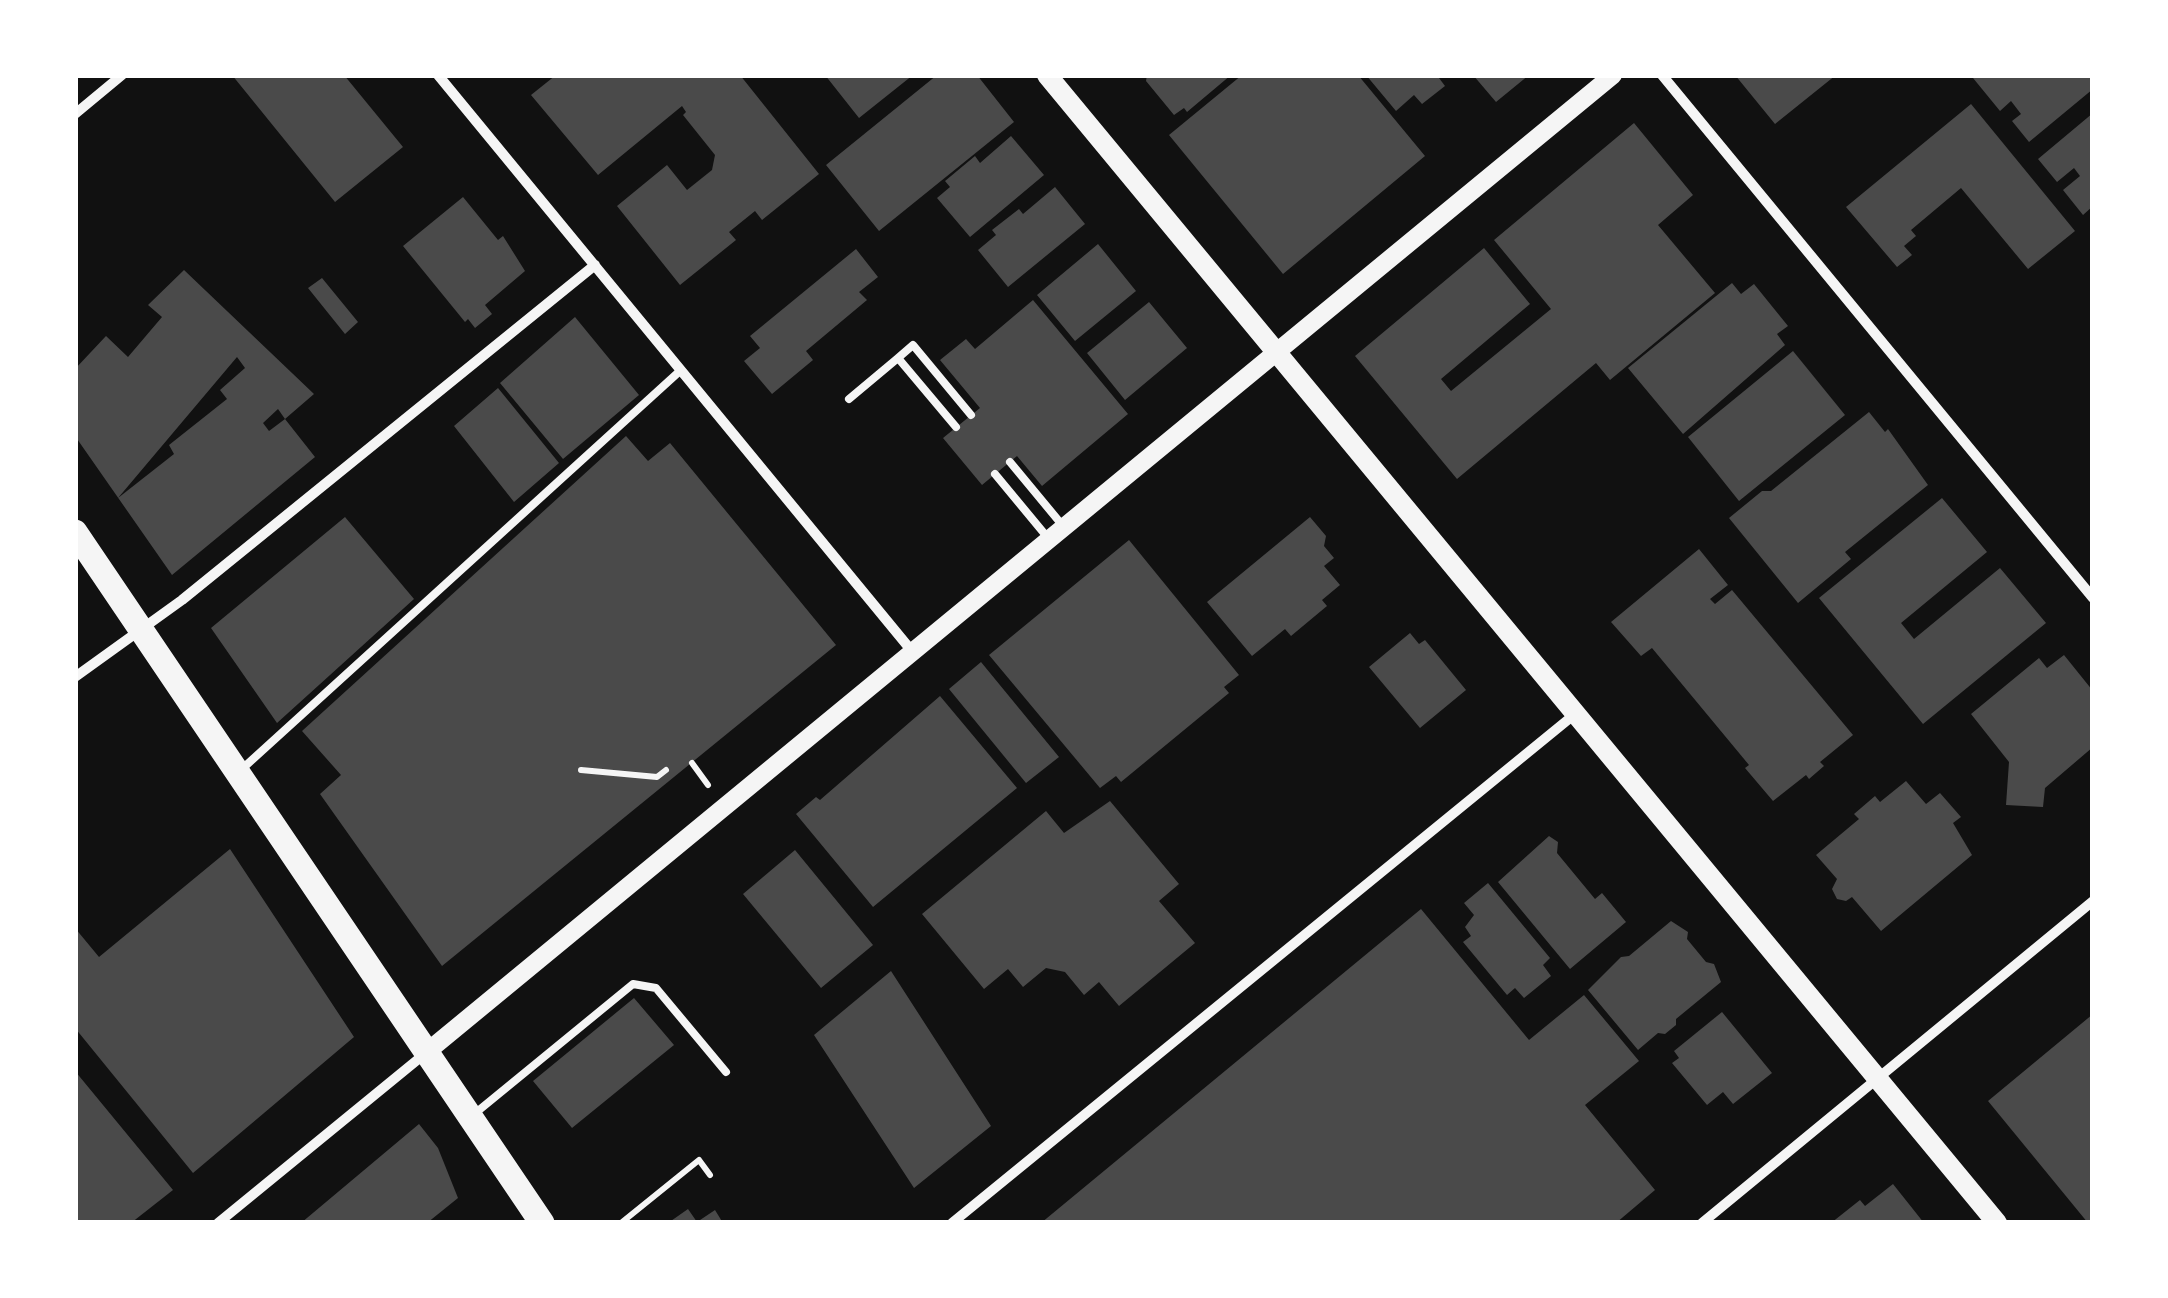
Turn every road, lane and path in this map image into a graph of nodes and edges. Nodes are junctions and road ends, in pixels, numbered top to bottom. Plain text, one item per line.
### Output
1 (122, 75) edge
2 (438, 75) edge
3 (1046, 75) edge
4 (1613, 75) edge
5 (1662, 75) edge
6 (75, 114) edge
7 (595, 265) junction
8 (1275, 351) junction
9 (898, 358) junction
10 (681, 370) junction
11 (850, 400) dead end
12 (971, 415) dead end
13 (956, 427) dead end
14 (1010, 462) dead end
15 (995, 474) dead end
16 (75, 532) edge
17 (1055, 532) junction
18 (2093, 598) edge
19 (139, 627) junction
20 (911, 650) junction
21 (75, 677) edge
22 (1575, 714) junction
23 (581, 770) dead end
24 (666, 770) dead end
25 (238, 772) junction
26 (2093, 901) edge
27 (428, 1051) junction
28 (726, 1072) dead end
29 (1877, 1080) junction
30 (471, 1117) junction
31 (710, 1175) dead end
32 (218, 1223) edge
33 (542, 1223) edge
34 (621, 1223) edge
35 (952, 1223) edge
36 (1702, 1223) edge
37 (1997, 1223) edge

1 - 6 street
2 - 7 street
3 - 8 main road
4 - 8 street
5 - 18 street
7 - 10 street
7 - 19 street
8 - 17 street
8 - 22 main road
9 - 11 lane
9 - 12 lane
9 - 13 lane
10 - 20 street
10 - 25 lane
14 - 17 lane
15 - 17 lane
16 - 19 main road
17 - 20 street
19 - 21 street
19 - 25 main road
20 - 27 street
22 - 29 main road
22 - 35 street
23 - 24 path
25 - 27 main road
26 - 29 street
27 - 30 main road
27 - 32 street
28 - 30 lane
29 - 36 street
29 - 37 main road
30 - 33 main road
31 - 34 path

